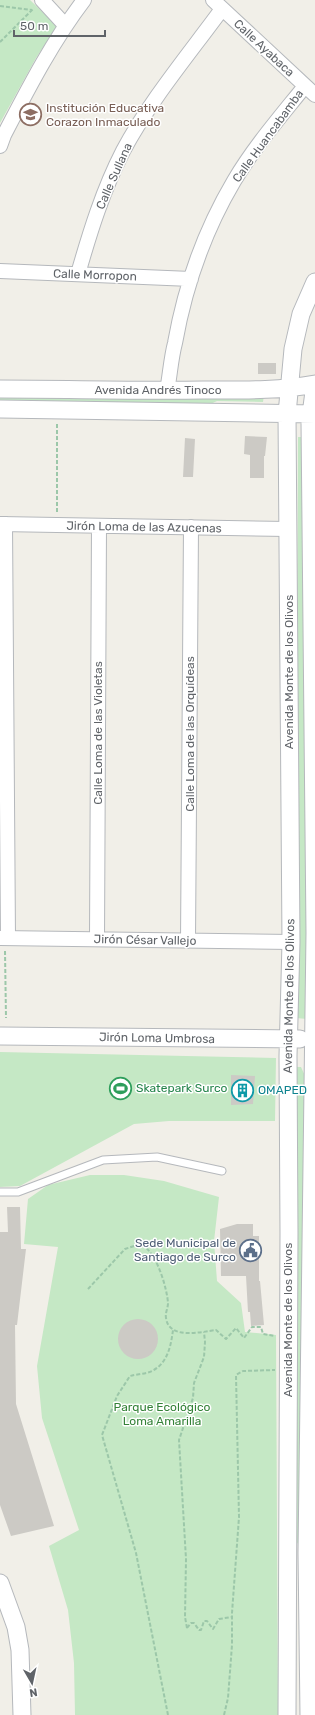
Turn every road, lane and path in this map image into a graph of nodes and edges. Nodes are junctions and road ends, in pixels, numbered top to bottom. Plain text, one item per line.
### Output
1 (84, 0) edge
2 (218, 5) edge
3 (0, 6) edge
4 (36, 6) edge
5 (65, 25) junction
6 (0, 42) edge
7 (310, 90) edge
8 (0, 146) edge
9 (0, 271) edge
10 (78, 274) junction
11 (191, 279) junction
12 (315, 282) edge
13 (315, 384) edge
14 (0, 388) edge
15 (288, 389) junction
16 (168, 391) junction
17 (0, 410) edge
18 (57, 410) junction
19 (287, 414) junction
20 (313, 414) edge
21 (2, 524) edge
22 (57, 525) junction
23 (99, 526) junction
24 (191, 527) junction
25 (288, 529) junction
26 (96, 939) junction
27 (188, 940) junction
28 (4, 941) edge
29 (291, 942) junction
30 (6, 1018) dead end
31 (0, 1036) edge
32 (289, 1039) junction
33 (314, 1039) edge
34 (222, 1171) dead end
35 (0, 1192) edge
36 (313, 1255) edge
37 (88, 1289) dead end
38 (173, 1330) junction
39 (204, 1332) junction
40 (288, 1337) junction
41 (288, 1371) junction
42 (287, 1548) junction
43 (311, 1554) edge
44 (312, 1579) edge
45 (0, 1583) edge
46 (287, 1585) junction
47 (232, 1617) junction
48 (22, 1715) edge
49 (168, 1715) edge
50 (224, 1715) edge
51 (287, 1715) edge
52 (309, 1715) edge

1 - 5 street
2 - 7 street, Calle Ayabaca
2 - 10 street, Calle Sullana
3 - 4 path
4 - 5 street
4 - 6 path
5 - 8 street
7 - 11 street, Calle Huancabamba
9 - 10 street, Calle Morropon
10 - 11 street, Calle Morropon
11 - 16 street, Calle Huancabamba
12 - 15 street, Avenida Monte de los Olivos
13 - 15 street, Avenida Andrés Tinoco
13 - 20 street, Avenida Monte de los Olivos
14 - 16 street, Avenida Andrés Tinoco
15 - 16 street, Avenida Andrés Tinoco
15 - 19 street, Avenida Monte de los Olivos
17 - 18 street, Avenida Andrés Tinoco
18 - 19 street, Avenida Andrés Tinoco
18 - 22 path
19 - 20 street, Avenida Andrés Tinoco
19 - 25 street, Avenida Monte de los Olivos
20 - 33 street, Avenida Monte de los Olivos
21 - 22 street, Jirón Loma de las Azucenas
21 - 28 street
22 - 23 street, Jirón Loma de las Azucenas
23 - 24 street, Jirón Loma de las Azucenas
23 - 26 street, Calle Loma de las Violetas
24 - 25 street, Jirón Loma de las Azucenas
24 - 27 street, Calle Loma de las Orquídeas
25 - 29 street, Avenida Monte de los Olivos
26 - 27 street, Jirón César Vallejo
26 - 28 street, Jirón César Vallejo
27 - 29 street, Jirón César Vallejo
28 - 30 path
29 - 32 street, Avenida Monte de los Olivos
31 - 32 street, Jirón Loma Umbrosa
32 - 33 street, Jirón Loma Umbrosa
32 - 40 street, Avenida Monte de los Olivos
33 - 36 street, Avenida Monte de los Olivos
34 - 35 lane
36 - 43 street, Avenida Monte de los Olivos
37 - 38 path
38 - 39 path
38 - 49 path
39 - 40 path
39 - 47 path
40 - 41 street, Avenida Monte de los Olivos
41 - 42 street, Avenida Monte de los Olivos
41 - 47 path
42 - 43 street
42 - 46 street, Avenida Monte de los Olivos
43 - 44 street, Avenida Monte de los Olivos
44 - 46 street
44 - 52 street, Avenida Monte de los Olivos
45 - 48 street
46 - 51 street, Avenida Monte de los Olivos
47 - 50 path

